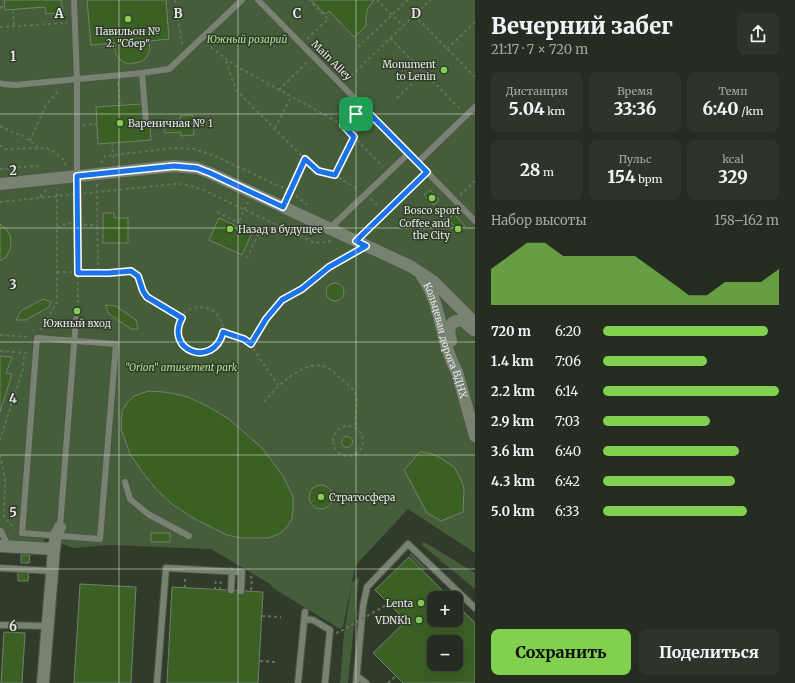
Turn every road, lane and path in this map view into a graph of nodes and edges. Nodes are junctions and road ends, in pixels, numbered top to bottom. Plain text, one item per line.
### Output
1 (74, 0) edge
2 (175, 0) edge
3 (242, 0) edge
4 (258, 0) edge
5 (309, 0) edge
6 (377, 0) edge
7 (408, 0) edge
8 (430, 0) edge
9 (0, 7) edge
10 (4, 7) dead end
11 (13, 10) dead end
12 (392, 15) junction
13 (414, 15) junction
14 (475, 22) edge
15 (75, 23) junction
16 (0, 26) edge
17 (14, 26) junction
18 (403, 26) junction
19 (390, 38) junction
20 (200, 40) junction
21 (187, 41) dead end
22 (302, 44) junction
23 (358, 47) dead end
24 (448, 49) junction
25 (313, 56) junction
26 (226, 60) junction
27 (424, 72) junction
28 (142, 73) junction
29 (118, 75) junction
30 (475, 77) edge
31 (76, 79) junction
32 (58, 81) junction
33 (0, 82) edge
34 (342, 85) junction
35 (279, 90) junction
36 (291, 97) junction
37 (397, 98) dead end
38 (120, 106) dead end
39 (475, 106) edge
40 (363, 107) junction
41 (466, 115) junction
42 (146, 123) dead end
43 (97, 124) dead end
44 (343, 125) junction
45 (0, 126) edge
46 (76, 126) junction
47 (275, 128) junction
48 (354, 137) junction
49 (30, 141) junction
50 (112, 143) dead end
51 (0, 145) edge
52 (39, 148) junction
53 (409, 153) junction
54 (305, 159) junction
55 (65, 161) dead end
56 (418, 162) junction
57 (0, 169) edge
58 (44, 172) dead end
59 (115, 172) junction
60 (427, 172) junction
61 (388, 173) junction
62 (335, 175) junction
63 (77, 176) junction
64 (475, 181) edge
65 (0, 184) edge
66 (97, 184) dead end
67 (57, 188) dead end
68 (46, 189) dead end
69 (290, 191) junction
70 (97, 192) junction
71 (78, 194) junction
72 (366, 194) junction
73 (57, 196) junction
74 (40, 198) junction
75 (455, 200) junction
76 (248, 201) dead end
77 (0, 202) edge
78 (283, 207) junction
79 (245, 209) junction
80 (312, 209) dead end
81 (217, 212) dead end
82 (385, 213) junction
83 (78, 221) junction
84 (475, 221) edge
85 (238, 223) junction
86 (97, 225) junction
87 (78, 226) junction
88 (237, 226) dead end
89 (57, 227) junction
90 (329, 229) junction
91 (333, 241) dead end
92 (361, 244) junction
93 (246, 260) dead end
94 (417, 270) junction
95 (57, 272) junction
96 (78, 273) junction
97 (98, 273) junction
98 (78, 303) dead end
99 (182, 318) junction
100 (76, 319) dead end
101 (475, 323) edge
102 (475, 331) edge
103 (223, 332) junction
104 (0, 335) edge
105 (37, 338) junction
106 (74, 341) junction
107 (251, 344) junction
108 (0, 351) edge
109 (24, 353) junction
110 (36, 354) junction
111 (457, 372) junction
112 (278, 385) junction
113 (264, 402) dead end
114 (355, 427) junction
115 (475, 436) edge
116 (0, 440) edge
117 (0, 455) edge
118 (125, 482) dead end
119 (0, 531) edge
120 (58, 531) junction
121 (22, 533) junction
122 (189, 536) dead end
123 (4, 546) edge
124 (54, 548) junction
125 (0, 568) edge
126 (52, 571) junction
127 (232, 571) junction
128 (185, 580) dead end
129 (216, 580) dead end
130 (221, 580) dead end
131 (252, 582) dead end
132 (185, 588) dead end
133 (215, 590) dead end
134 (220, 590) dead end
135 (230, 590) dead end
136 (241, 591) dead end
137 (251, 592) dead end
138 (388, 604) dead end
139 (475, 608) edge
140 (305, 612) dead end
141 (262, 616) dead end
142 (281, 617) dead end
143 (305, 619) junction
144 (0, 625) edge
145 (47, 626) junction
146 (341, 631) dead end
147 (260, 661) dead end
148 (277, 662) dead end
149 (396, 676) dead end
150 (357, 680) edge
151 (43, 683) edge
152 (157, 683) edge
153 (298, 683) edge
154 (325, 683) edge
155 (366, 683) edge
156 (388, 683) edge

1 - 15 lane
2 - 21 path
3 - 20 lane
4 - 22 lane, Main Alley
5 - 22 path
6 - 12 path
7 - 12 path
8 - 13 path
9 - 10 path
11 - 17 path
12 - 18 path
12 - 23 path
13 - 18 path
13 - 24 path
14 - 24 path
15 - 17 path
15 - 31 lane
16 - 17 path
18 - 19 path
19 - 27 path
19 - 34 path
20 - 26 path
20 - 28 lane
22 - 25 lane, Main Alley
24 - 30 path
25 - 34 lane, Main Alley
25 - 35 path
26 - 35 path
26 - 47 path
27 - 37 path
27 - 41 path
28 - 29 lane
28 - 42 lane
29 - 31 lane
29 - 38 path
31 - 32 lane
31 - 46 lane
32 - 33 lane
32 - 49 path
34 - 40 lane, Main Alley
35 - 36 path
36 - 44 path
36 - 47 path
39 - 41 lane
40 - 44 path
40 - 53 lane, Main Alley
41 - 56 lane
43 - 46 path
44 - 48 path
45 - 49 path
46 - 63 lane
47 - 54 path
48 - 61 path
48 - 62 path
49 - 52 path
50 - 59 path
51 - 52 path
52 - 55 path
53 - 56 lane, Main Alley
53 - 61 lane
54 - 62 path
54 - 69 path
56 - 60 lane, Main Alley
57 - 58 path
59 - 63 street, Кольцевая дорога ВДНХ
59 - 78 street, Кольцевая дорога ВДНХ
60 - 75 lane, Main Alley
60 - 82 lane
61 - 72 lane
62 - 72 path
63 - 65 street, Кольцевая дорога ВДНХ
63 - 71 path
64 - 75 path
66 - 70 path
67 - 73 path
68 - 74 path
69 - 78 path
69 - 80 path
70 - 71 path
70 - 79 path
70 - 86 path
71 - 73 path
71 - 83 path
72 - 82 path
72 - 90 lane
73 - 74 path
73 - 89 path
74 - 77 path
75 - 84 lane, Main Alley
76 - 79 path
78 - 90 street, Кольцевая дорога ВДНХ
79 - 85 path
79 - 91 path
81 - 85 path
82 - 92 lane
83 - 87 path
83 - 89 path
85 - 88 path
85 - 93 path
86 - 87 path
86 - 97 path
87 - 96 path
89 - 95 path
90 - 92 street, Кольцевая дорога ВДНХ
92 - 94 street, Кольцевая дорога ВДНХ
92 - 107 path
94 - 101 street, Кольцевая дорога ВДНХ
94 - 111 street, Кольцевая дорога ВДНХ
95 - 96 path
95 - 105 path
96 - 97 path
96 - 98 path
97 - 99 path
99 - 103 path
99 - 103 path
100 - 106 lane
102 - 111 street
103 - 107 path
104 - 105 path
105 - 106 lane
105 - 110 lane
106 - 120 lane
106 - 120 lane
107 - 112 path
108 - 109 path
109 - 110 path
109 - 116 path
110 - 121 lane
111 - 115 street, Кольцевая дорога ВДНХ
112 - 113 path
112 - 114 path
114 - 114 path
117 - 121 path
118 - 122 lane
119 - 123 lane
120 - 121 lane
120 - 124 street
123 - 124 street
124 - 126 street
125 - 126 lane
126 - 145 street
127 - 135 lane
127 - 136 lane
127 - 152 lane
128 - 132 path
129 - 133 path
130 - 134 path
131 - 137 path
138 - 146 path, bridge
139 - 150 lane
140 - 143 lane
141 - 142 path
143 - 153 lane
143 - 154 lane
144 - 145 lane
145 - 151 street
147 - 148 path
149 - 156 path
150 - 155 lane

